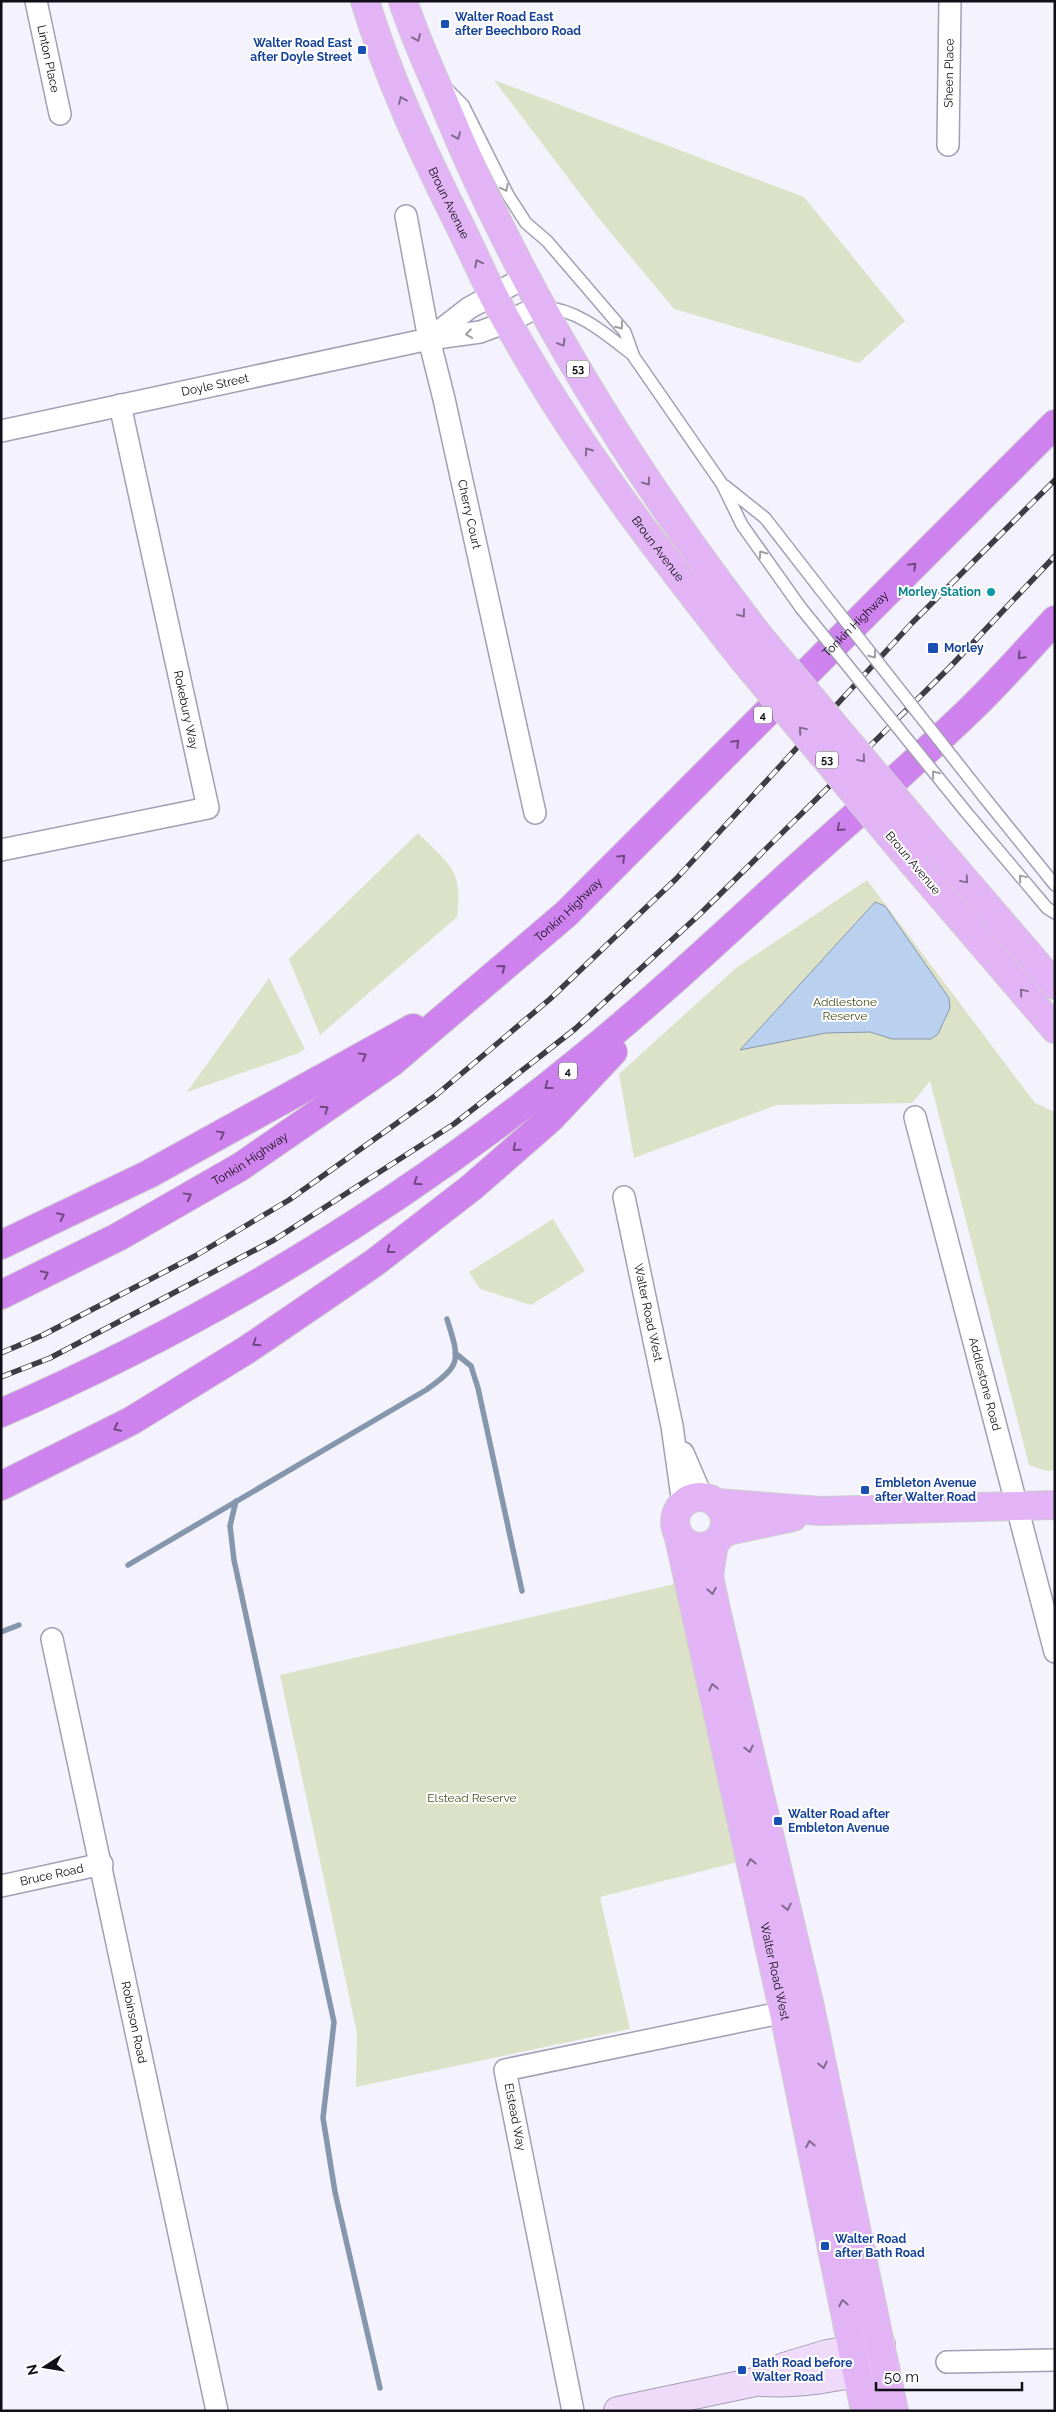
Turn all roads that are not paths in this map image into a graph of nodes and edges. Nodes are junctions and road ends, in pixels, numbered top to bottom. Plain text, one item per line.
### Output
1 (36, 1) edge
2 (365, 1) edge
3 (403, 1) edge
4 (950, 1) edge
5 (432, 75) junction
6 (60, 114) dead end
7 (948, 145) dead end
8 (406, 216) dead end
9 (524, 278) junction
10 (494, 294) junction
11 (540, 306) junction
12 (507, 322) junction
13 (429, 339) junction
14 (634, 357) junction
15 (120, 405) junction
16 (1055, 424) edge
17 (1, 431) edge
18 (722, 484) junction
19 (1055, 620) edge
20 (535, 813) dead end
21 (1, 850) edge
22 (1055, 886) edge
23 (1055, 914) edge
24 (733, 926) junction
25 (1055, 986) edge
26 (465, 1000) junction
27 (1055, 1029) edge
28 (915, 1117) dead end
29 (624, 1197) dead end
30 (1, 1245) edge
31 (1, 1295) edge
32 (1, 1413) edge
33 (1, 1486) edge
34 (700, 1501) junction
35 (1055, 1505) edge
36 (1018, 1506) junction
37 (821, 1511) junction
38 (678, 1533) junction
39 (719, 1537) junction
40 (52, 1638) dead end
41 (1055, 1652) edge
42 (102, 1864) junction
43 (1, 1886) edge
44 (810, 2007) junction
45 (784, 2013) junction
46 (883, 2356) junction
47 (1055, 2360) edge
48 (855, 2362) junction
49 (947, 2362) dead end
50 (216, 2409) edge
51 (573, 2411) edge
52 (618, 2411) edge
53 (865, 2411) edge
54 (894, 2411) edge

1 - 6 street, Linton Place
10 -> 2 main road, Broun Avenue / 53
3 -> 5 main road, 53
4 - 7 street, Sheen Place
5 -> 9 main road, 53
5 -> 14 lane
8 - 13 street, Cherry Court
9 - 10 street, Doyle Street
9 - 11 main road, 53
10 - 12 main road, Broun Avenue / 53
10 - 13 street, Doyle Street
11 - 12 street, Doyle Street
11 - 14 lane
11 -> 25 main road, 53, bridge
12 -> 13 street, Doyle Street
27 -> 12 main road, Broun Avenue / 53, bridge
13 - 15 street, Doyle Street
13 - 20 street, Cherry Court
14 - 18 lane
15 - 17 street, Doyle Street
15 - 21 street, Rokebury Way
26 -> 16 highway, Tonkin Highway / 4
18 -> 22 lane, bridge
23 -> 18 lane, bridge
19 -> 24 highway, 4
24 -> 32 highway, 4
24 -> 33 highway
30 -> 26 highway
31 -> 26 highway, Tonkin Highway / 4
28 - 36 street, Addlestone Road
29 - 34 street, Walter Road West
34 - 37 main road
34 - 38 main road
34 - 39 main road
35 - 36 main road
36 - 37 main road
36 - 41 street, Addlestone Road
37 - 39 main road
38 - 39 main road
45 -> 38 main road, Walter Road West
39 -> 44 main road, Walter Road West
40 - 42 street, Robinson Road
42 - 43 street, Bruce Road
42 - 50 street, Robinson Road
44 - 45 street, Elstead Way
44 -> 46 main road, Walter Road West
48 -> 45 main road, Walter Road West
45 - 51 street, Elstead Way
46 - 48 main road
46 - 54 main road, Walter Road West
47 - 49 street
48 - 52 main road
48 - 53 main road, Walter Road West

